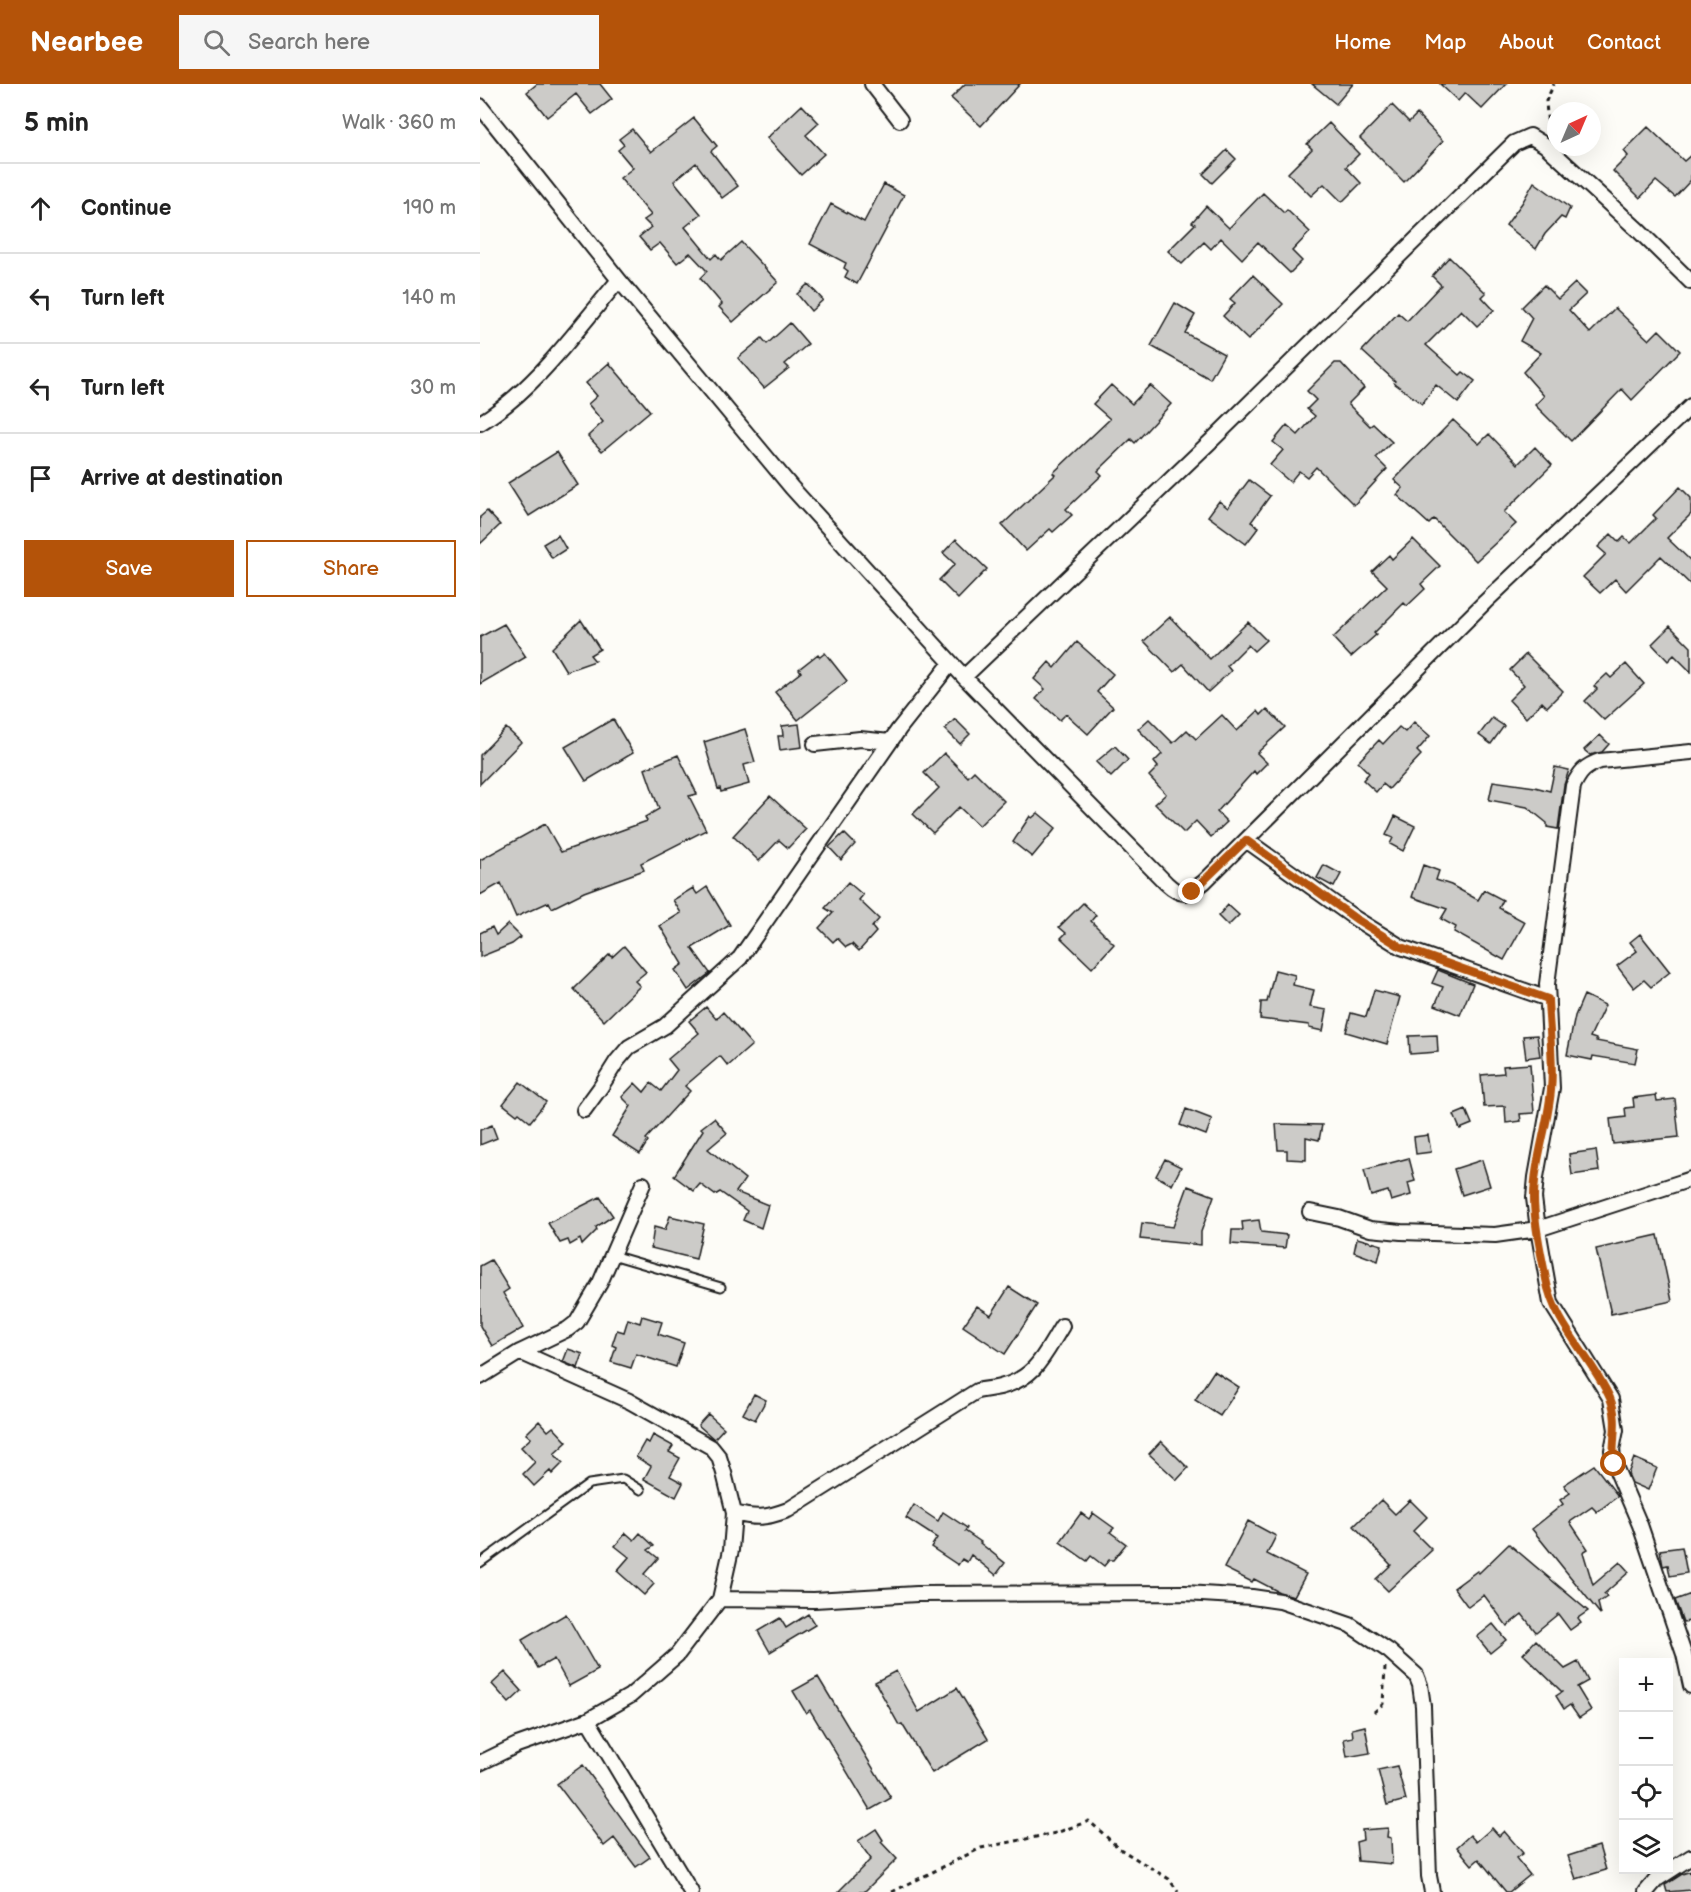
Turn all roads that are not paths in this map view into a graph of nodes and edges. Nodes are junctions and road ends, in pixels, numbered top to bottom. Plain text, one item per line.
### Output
1 (872, 84) edge
2 (480, 106) edge
3 (900, 120) dead end
4 (620, 280) junction
5 (1691, 282) edge
6 (1691, 406) edge
7 (480, 423) edge
8 (951, 663) junction
9 (964, 677) junction
10 (890, 742) junction
11 (815, 744) dead end
12 (1691, 752) edge
13 (1246, 840) junction
14 (1548, 999) junction
15 (584, 1110) dead end
16 (1691, 1179) edge
17 (644, 1184) dead end
18 (1310, 1212) dead end
19 (1538, 1229) junction
20 (612, 1256) junction
21 (721, 1287) dead end
22 (1062, 1326) dead end
23 (520, 1353) junction
24 (480, 1377) edge
25 (641, 1490) dead end
26 (734, 1513) junction
27 (480, 1563) edge
28 (720, 1599) junction
29 (1691, 1686) edge
30 (588, 1720) junction
31 (480, 1763) edge
32 (1691, 1857) edge
33 (691, 1892) edge
34 (1432, 1892) edge
35 (1646, 1892) edge

1 - 3 street
2 - 4 street
4 - 7 street
4 - 8 street
5 - 9 street
6 - 13 street
8 - 9 street
8 - 10 street
9 - 13 street
10 - 11 street
10 - 15 street
12 - 14 street
13 - 14 street
14 - 19 street
16 - 19 street
17 - 20 street
18 - 19 street
19 - 29 street
20 - 21 lane
20 - 23 street
22 - 26 street
23 - 24 street
23 - 26 street
25 - 27 lane
26 - 28 street
28 - 30 street
28 - 34 street
30 - 31 street
30 - 33 street
32 - 35 street

